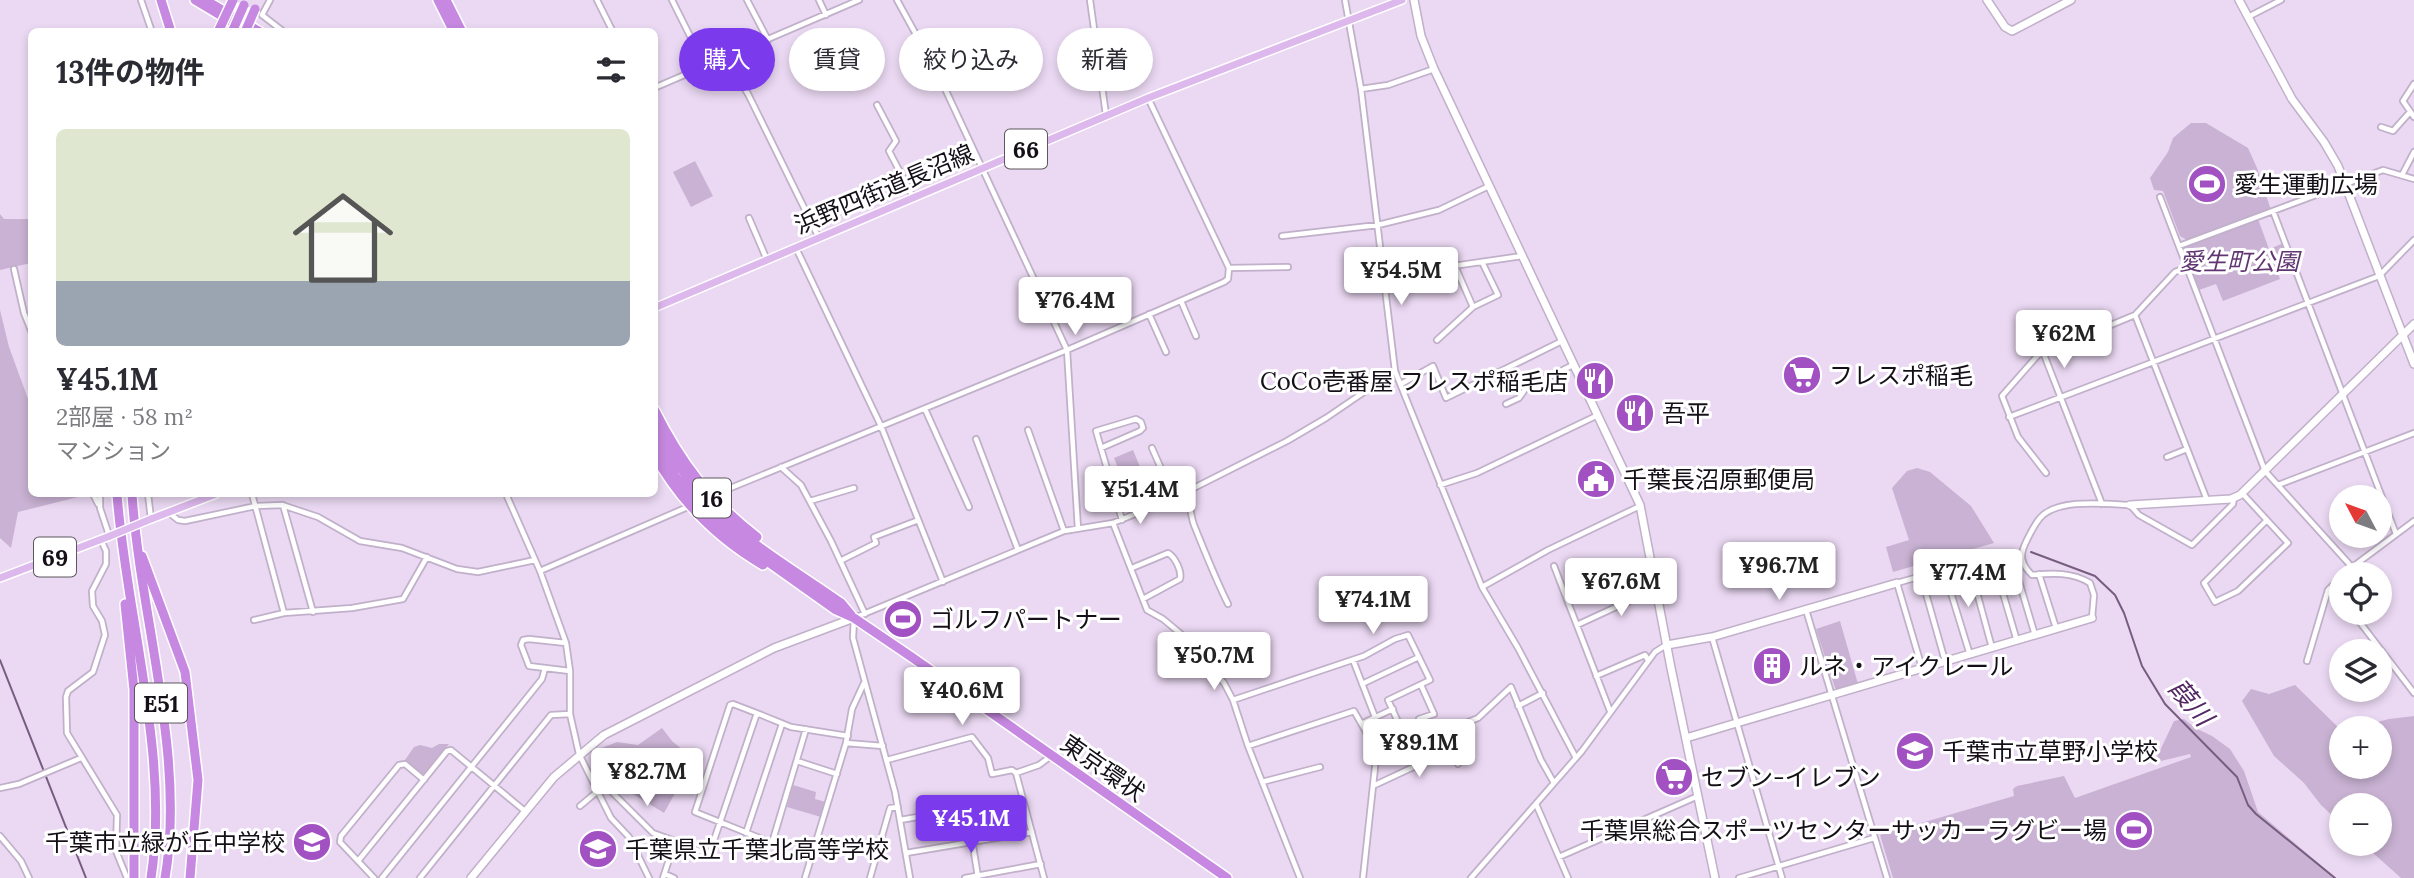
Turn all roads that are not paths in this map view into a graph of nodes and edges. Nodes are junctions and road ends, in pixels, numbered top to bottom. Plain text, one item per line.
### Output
1 (141, 0) edge
2 (161, 0) edge
3 (195, 0) edge
4 (205, 0) edge
5 (233, 0) edge
6 (270, 0) edge
7 (438, 0) edge
8 (446, 0) edge
9 (597, 0) edge
10 (672, 0) edge
11 (747, 0) edge
12 (819, 0) edge
13 (859, 0) edge
14 (897, 0) edge
15 (1090, 0) edge
16 (1345, 0) edge
17 (1402, 0) edge
18 (1414, 0) edge
19 (1987, 0) edge
20 (2071, 0) edge
21 (2239, 0) edge
22 (2281, 0) edge
23 (246, 3) edge
24 (257, 4) edge
25 (826, 15) junction
26 (2248, 16) junction
27 (1349, 20) junction
28 (151, 28) edge
29 (170, 28) edge
30 (220, 28) edge
31 (234, 28) edge
32 (240, 28) edge
33 (248, 28) edge
34 (253, 28) edge
35 (279, 28) edge
36 (452, 28) edge
37 (460, 28) edge
38 (611, 28) edge
39 (686, 28) edge
40 (762, 28) edge
41 (775, 37) edge
42 (1434, 69) junction
43 (679, 77) edge
44 (2414, 84) edge
45 (658, 86) edge
46 (1361, 89) junction
47 (746, 91) edge
48 (1147, 98) junction
49 (877, 105) dead end
50 (2412, 114) edge
51 (1106, 115) junction
52 (2381, 127) dead end
53 (2414, 152) edge
54 (982, 168) junction
55 (2402, 175) junction
56 (2414, 179) edge
57 (2345, 184) junction
58 (1490, 186) junction
59 (2160, 197) dead end
60 (913, 198) junction
61 (2273, 211) junction
62 (749, 218) dead end
63 (1378, 225) junction
64 (1282, 236) dead end
65 (819, 238) junction
66 (2414, 240) edge
67 (2179, 246) junction
68 (796, 248) junction
69 (1522, 256) junction
70 (767, 260) junction
71 (1482, 262) junction
72 (1455, 266) junction
73 (1288, 267) dead end
74 (2187, 267) junction
75 (1229, 268) junction
76 (14, 269) dead end
77 (1384, 276) junction
78 (2379, 276) junction
79 (1181, 301) junction
80 (2308, 304) junction
81 (658, 306) edge
82 (1473, 307) junction
83 (1149, 314) junction
84 (2135, 315) junction
85 (28, 323) edge
86 (2414, 324) edge
87 (2403, 335) junction
88 (1196, 336) dead end
89 (1437, 340) dead end
90 (2214, 340) junction
91 (1563, 341) junction
92 (1067, 350) junction
93 (1166, 352) dead end
94 (2043, 352) junction
95 (2154, 362) junction
96 (2414, 364) edge
97 (1574, 365) junction
98 (1395, 371) junction
99 (1401, 384) junction
100 (2343, 394) junction
101 (2061, 398) junction
102 (1506, 404) dead end
103 (925, 408) junction
104 (1598, 415) junction
105 (658, 416) edge
106 (2009, 417) junction
107 (881, 426) junction
108 (1028, 430) dead end
109 (658, 431) edge
110 (2414, 433) edge
111 (976, 439) dead end
112 (658, 447) edge
113 (1101, 447) junction
114 (1152, 448) dead end
115 (2187, 449) junction
116 (2365, 452) junction
117 (2167, 457) dead end
118 (658, 460) edge
119 (781, 467) junction
120 (2265, 471) junction
121 (2046, 473) dead end
122 (1440, 485) junction
123 (2278, 485) junction
124 (854, 488) dead end
125 (1185, 492) junction
126 (2242, 493) junction
127 (711, 496) junction
128 (94, 497) edge
129 (100, 497) edge
130 (117, 497) edge
131 (132, 497) edge
132 (148, 497) edge
133 (208, 497) edge
134 (254, 497) edge
135 (507, 497) edge
136 (1174, 498) junction
137 (2234, 498) junction
138 (2207, 500) junction
139 (810, 501) junction
140 (2102, 504) junction
141 (282, 505) junction
142 (1640, 505) junction
143 (2130, 505) junction
144 (256, 506) junction
145 (690, 506) junction
146 (969, 507) dead end
147 (100, 508) junction
148 (168, 512) junction
149 (151, 519) junction
150 (1122, 520) junction
151 (2267, 520) junction
152 (916, 521) junction
153 (2414, 521) edge
154 (1113, 523) junction
155 (1078, 529) junction
156 (1064, 531) junction
157 (2396, 534) junction
158 (110, 536) junction
159 (136, 538) junction
160 (743, 539) junction
161 (101, 540) junction
162 (122, 545) junction
163 (1018, 550) junction
164 (427, 557) junction
165 (535, 559) junction
166 (840, 561) junction
167 (2347, 562) edge
168 (2357, 562) edge
169 (1969, 563) junction
170 (1554, 566) dead end
171 (1132, 568) junction
172 (1944, 570) junction
173 (540, 571) junction
174 (789, 572) junction
175 (1997, 574) junction
176 (2039, 574) junction
177 (1922, 576) junction
178 (0, 578) edge
179 (943, 582) junction
180 (1897, 583) junction
181 (1482, 587) junction
182 (1656, 589) junction
183 (2329, 589) edge
184 (1143, 599) junction
185 (1228, 604) dead end
186 (1806, 609) junction
187 (313, 612) junction
188 (284, 613) junction
189 (865, 614) junction
190 (854, 618) junction
191 (2092, 618) joint
192 (254, 620) dead end
193 (1577, 625) junction
194 (2362, 625) edge
195 (2056, 629) junction
196 (2035, 635) junction
197 (1712, 637) junction
198 (2017, 640) junction
199 (566, 643) junction
200 (1667, 645) junction
201 (1992, 648) junction
202 (1970, 655) junction
203 (1419, 657) junction
204 (1353, 660) junction
205 (1648, 660) junction
206 (2307, 661) dead end
207 (1945, 662) junction
208 (545, 668) junction
209 (1922, 669) junction
210 (570, 671) junction
211 (1596, 676) junction
212 (865, 682) junction
213 (1362, 684) junction
214 (1421, 685) junction
215 (1543, 693) junction
216 (2414, 693) edge
217 (1832, 695) junction
218 (1233, 700) junction
219 (1518, 706) junction
220 (1393, 709) junction
221 (1610, 712) junction
222 (570, 714) junction
223 (759, 714) junction
224 (1375, 717) junction
225 (1738, 722) junction
226 (1363, 723) junction
227 (782, 724) junction
228 (806, 729) junction
229 (848, 736) junction
230 (1686, 738) junction
231 (846, 743) junction
232 (883, 746) junction
233 (1248, 746) junction
234 (1453, 749) junction
235 (579, 754) junction
236 (1052, 755) junction
237 (81, 758) junction
238 (1576, 758) junction
239 (887, 760) junction
240 (797, 761) junction
241 (1458, 764) dead end
242 (472, 767) junction
243 (1320, 767) dead end
244 (1016, 773) junction
245 (837, 774) junction
246 (424, 780) junction
247 (1262, 782) junction
248 (1554, 783) junction
249 (494, 786) junction
250 (1374, 786) junction
251 (0, 788) edge
252 (598, 790) junction
253 (1698, 796) junction
254 (1023, 799) junction
255 (1536, 804) junction
256 (580, 806) dead end
257 (898, 807) junction
258 (967, 809) junction
259 (526, 812) junction
260 (900, 820) junction
261 (720, 823) junction
262 (1032, 832) junction
263 (746, 833) junction
264 (0, 836) edge
265 (1874, 838) junction
266 (674, 841) junction
267 (972, 842) junction
268 (906, 853) junction
269 (1559, 856) junction
270 (358, 861) junction
271 (1041, 864) junction
272 (1779, 866) junction
273 (664, 876) edge
274 (978, 877) edge
275 (29, 878) edge
276 (127, 878) edge
277 (134, 878) edge
278 (151, 878) edge
279 (164, 878) edge
280 (190, 878) edge
281 (374, 878) edge
282 (382, 878) edge
283 (419, 878) edge
284 (471, 878) edge
285 (649, 878) edge
286 (674, 878) edge
287 (805, 878) edge
288 (870, 878) edge
289 (910, 878) edge
290 (965, 878) edge
291 (1044, 878) edge
292 (1227, 878) edge
293 (1300, 878) edge
294 (1363, 878) edge
295 (1471, 878) edge
296 (1568, 878) edge
297 (1716, 878) edge
298 (1738, 878) edge
299 (1782, 878) edge
300 (1887, 878) edge

1 - 28 street
2 - 29 highway
3 - 32 highway
4 - 34 highway
5 - 30 highway, bridge
6 - 35 street
7 - 36 highway
8 - 37 highway
9 - 38 street
10 - 39 street
11 - 40 street
12 - 25 street
13 - 25 street
14 - 54 street
15 - 51 street
16 - 27 street
17 - 27 main road, 浜野四街道長沼線 / 66
18 - 42 street
19 - 20 street
21 - 26 street
22 - 26 street
23 - 31 highway, bridge
24 - 33 highway, bridge
25 - 41 street
26 - 57 street
27 - 46 street
27 - 48 main road, 浜野四街道長沼線 / 66
42 - 46 street
42 - 58 street
43 - 45 street
44 - 50 street
46 - 63 street
47 - 65 street
48 - 51 main road, 浜野四街道長沼線 / 66
48 - 75 street
49 - 60 street
50 - 52 street
51 - 54 main road, 浜野四街道長沼線 / 66
53 - 55 street
54 - 60 main road, 浜野四街道長沼線 / 66
54 - 92 street
55 - 56 street
55 - 57 street
57 - 61 street
57 - 78 street
58 - 63 street
58 - 69 street
59 - 67 street
60 - 65 main road, 浜野四街道長沼線 / 66
61 - 67 street
61 - 80 street
62 - 70 street
63 - 64 street
63 - 77 street
65 - 68 main road, 浜野四街道長沼線 / 66
66 - 78 street
67 - 74 street
68 - 70 main road, 浜野四街道長沼線 / 66
68 - 107 street
69 - 71 street
69 - 91 street
70 - 81 main road, 浜野四街道長沼線 / 66
71 - 72 street
71 - 82 street
72 - 77 street
72 - 82 street
73 - 75 street
74 - 84 street
74 - 90 street
75 - 79 street
76 - 85 street
77 - 98 street
78 - 80 street
78 - 87 street
79 - 83 street
79 - 88 street
80 - 90 street
80 - 100 street
82 - 89 street
83 - 92 street
83 - 93 street
84 - 94 street
84 - 95 street
86 - 87 street
87 - 96 street
87 - 100 street
90 - 95 street
90 - 120 street
91 - 97 street
91 - 99 street
92 - 103 street
92 - 155 street
94 - 101 street
94 - 106 street
95 - 101 street
95 - 115 street
97 - 102 street
97 - 104 street
98 - 99 street
98 - 125 street
99 - 122 street
100 - 116 street
100 - 120 street
101 - 106 street
101 - 140 street
103 - 107 street
103 - 146 street
104 - 122 street
104 - 142 street
105 - 127 highway, 16
106 - 121 street
107 - 119 street
107 - 152 street
108 - 156 street
109 - 160 highway, 東京環状 / 16
110 - 116 street
111 - 163 street
112 - 160 highway, 東京環状 / 16
113 - 113 street
113 - 150 street
114 - 136 street
115 - 117 street
115 - 138 street
116 - 123 street
116 - 157 street
118 - 145 highway
119 - 127 street
119 - 139 street
120 - 123 street
120 - 126 street
122 - 181 street
123 - 167 street
124 - 139 street
125 - 136 street
125 - 185 street
126 - 137 street
126 - 151 street
127 - 174 highway, 16
128 - 147 street
129 - 147 street
130 - 162 highway, E51
131 - 159 highway, E51
132 - 149 street
133 - 148 main road, 69
134 - 144 street
135 - 165 street
136 - 150 street
137 - 138 street
137 - 143 street
138 - 143 street
139 - 166 street
140 - 143 street
140 - 176 street
141 - 144 street
141 - 164 street
141 - 187 street
142 - 181 street
142 - 182 street
144 - 148 street
144 - 188 street
145 - 173 street
145 - 174 highway
147 - 158 street
148 - 149 main road, 69
149 - 158 main road, 69, bridge
150 - 154 street
151 - 151 street
152 - 166 street
152 - 179 street
153 - 157 street
154 - 155 street
154 - 171 street
155 - 156 street
156 - 163 street
157 - 168 street
158 - 161 main road, 69
159 - 279 highway, E51
159 - 280 highway
160 - 174 highway, 東京環状 / 16
161 - 178 main road, 69
161 - 237 street
162 - 277 highway
162 - 278 highway, E51
163 - 179 street
164 - 165 street
164 - 187 street
165 - 173 street
166 - 189 street
169 - 172 street
169 - 175 street
169 - 201 street
170 - 193 street
171 - 184 street
171 - 184 street
172 - 177 street
172 - 202 street
173 - 199 street
174 - 190 highway, 東京環状 / 16
175 - 196 street
175 - 198 street
176 - 191 street
176 - 195 street
177 - 180 street
177 - 207 street
179 - 189 street
180 - 186 street
180 - 209 street
181 - 215 street
182 - 193 street
182 - 200 street
183 - 206 street
184 - 218 street
186 - 197 street
186 - 217 street
187 - 188 street
188 - 192 street
189 - 190 street
190 - 212 street
190 - 235 street
190 - 236 highway, 東京環状 / 16
191 - 195 street
193 - 211 street
194 - 216 street
195 - 196 street
196 - 198 street
197 - 200 street
197 - 225 street
198 - 201 street
199 - 208 street
199 - 210 street
200 - 205 street
200 - 230 street
201 - 202 street
202 - 207 street
203 - 204 street
203 - 213 street
203 - 214 street
204 - 213 street
204 - 218 street
205 - 211 street
205 - 221 street
207 - 209 street
208 - 210 street
208 - 242 street
209 - 217 street
210 - 222 street
211 - 221 street
212 - 229 street
212 - 232 street
213 - 224 street
214 - 220 street
214 - 220 street
215 - 219 street
215 - 238 street
217 - 225 street
217 - 265 street
218 - 233 street
219 - 234 street
219 - 248 street
220 - 224 street
221 - 238 street
222 - 235 street
222 - 249 street
223 - 227 street
223 - 261 street
223 - 261 street
224 - 226 street
225 - 230 street
225 - 272 street
226 - 233 street
226 - 250 street
227 - 228 street
227 - 263 street
228 - 229 street
228 - 240 street
229 - 231 street
230 - 253 street
231 - 232 street
231 - 245 street
232 - 239 street
233 - 247 street
234 - 241 street
234 - 250 street
235 - 252 street
235 - 259 street
236 - 244 street
236 - 292 highway, 東京環状 / 16
237 - 251 street
237 - 276 street
238 - 248 street
239 - 244 street
239 - 257 street
240 - 245 street
240 - 263 street
242 - 246 street
242 - 249 street
242 - 282 street
243 - 247 street
244 - 254 street
245 - 287 street
246 - 270 street
246 - 270 street
247 - 293 street
248 - 255 street
249 - 259 street
249 - 283 street
250 - 294 street
252 - 256 street
252 - 266 street
252 - 285 street
253 - 269 street
253 - 297 street
254 - 258 street
254 - 262 street
255 - 269 street
255 - 295 street
257 - 260 street
257 - 288 street
258 - 260 street
258 - 267 street
259 - 284 street
260 - 268 street
261 - 263 street
261 - 266 street
262 - 267 street
262 - 271 street
264 - 275 street
265 - 272 street
265 - 300 street
266 - 273 street
267 - 268 street
267 - 274 street
268 - 289 street
269 - 296 street
270 - 281 street
271 - 274 street
271 - 291 street
272 - 298 street
272 - 299 street
273 - 286 street
274 - 290 street

